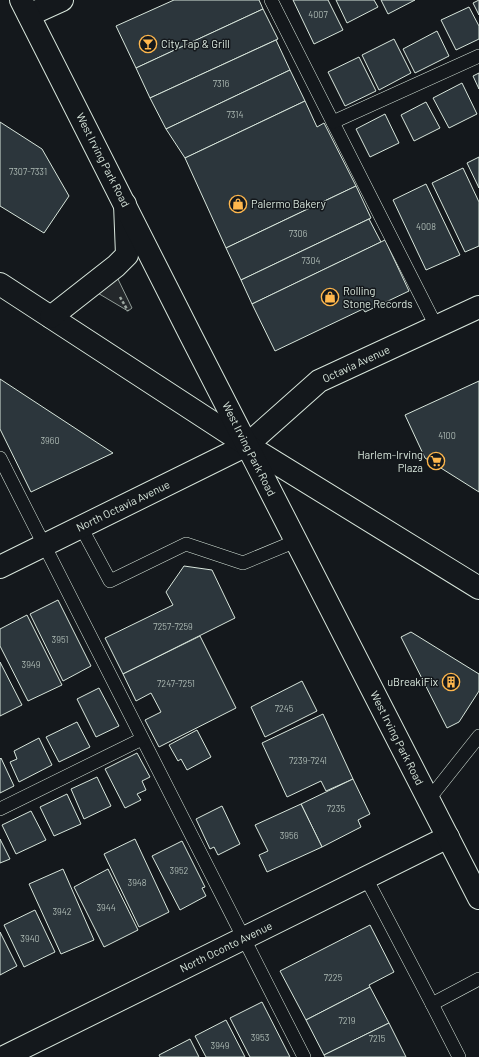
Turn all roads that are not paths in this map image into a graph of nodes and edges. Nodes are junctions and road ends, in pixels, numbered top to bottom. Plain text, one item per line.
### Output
1 (62, 0) edge
2 (271, 0) edge
3 (25, 8) edge
4 (479, 56) edge
5 (333, 122) junction
6 (125, 204) junction
7 (1, 287) edge
8 (479, 306) edge
9 (51, 318) junction
10 (436, 326) junction
11 (247, 445) junction
12 (0, 458) edge
13 (81, 527) junction
14 (296, 541) junction
15 (45, 545) junction
16 (0, 567) edge
17 (479, 588) edge
18 (479, 736) edge
19 (142, 738) junction
20 (429, 799) junction
21 (0, 809) edge
22 (448, 837) junction
23 (366, 878) junction
24 (479, 898) edge
25 (244, 938) junction
26 (479, 979) edge
27 (432, 1004) junction
28 (4, 1057) edge
29 (304, 1057) edge
30 (459, 1057) edge

1 - 3 main road
2 - 5 lane
3 - 6 main road, West Irving Park Road
4 - 5 lane
5 - 10 lane
6 - 9 main road
6 - 11 main road, West Irving Park Road
7 - 9 main road
8 - 10 main road, Octavia Avenue
9 - 11 main road
10 - 11 main road, Octavia Avenue
11 - 13 main road, North Octavia Avenue
11 - 14 main road, West Irving Park Road
11 - 17 main road
12 - 15 lane
13 - 14 lane
13 - 15 main road, North Octavia Avenue
14 - 20 main road, West Irving Park Road
15 - 16 main road, North Octavia Avenue
15 - 19 lane
18 - 20 lane
19 - 21 lane
19 - 25 lane
20 - 22 main road, West Irving Park Road
22 - 23 main road, North Oconto Avenue
22 - 24 main road, West Irving Park Road
23 - 25 main road, North Oconto Avenue
23 - 27 lane
25 - 28 main road, North Oconto Avenue
25 - 29 lane
26 - 27 lane
27 - 30 lane

